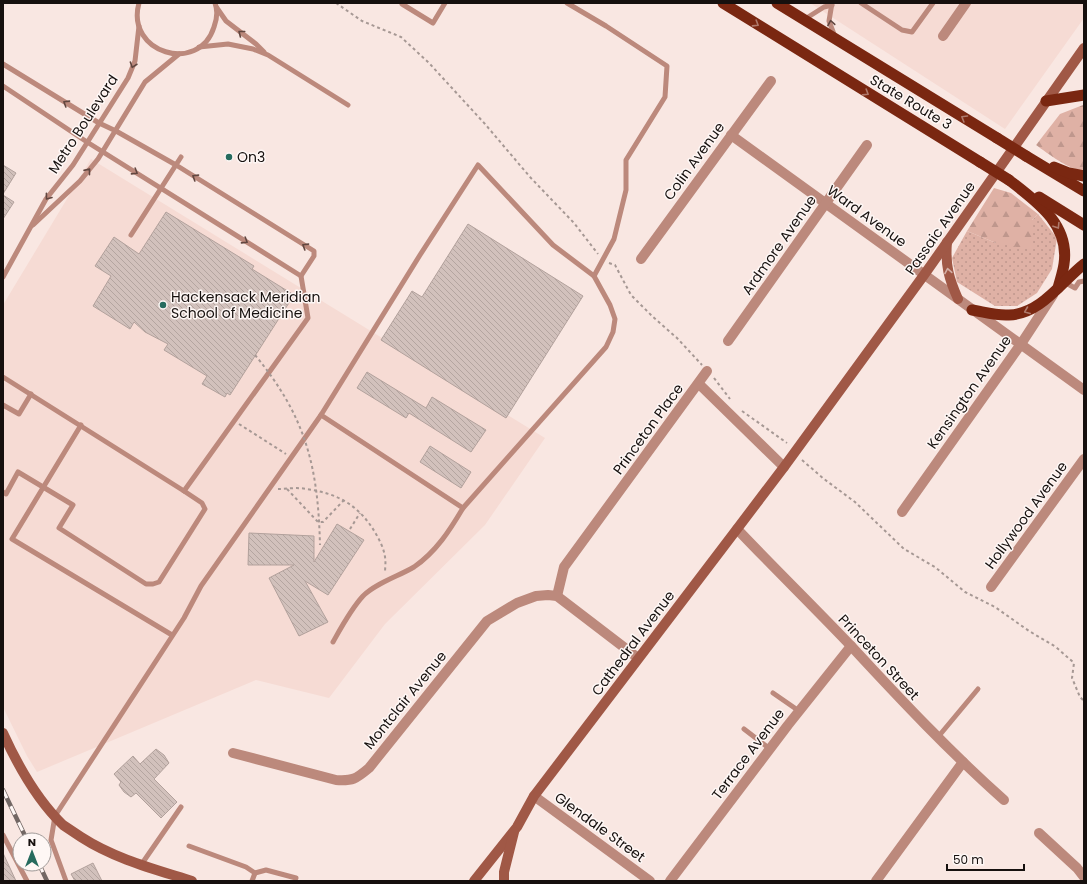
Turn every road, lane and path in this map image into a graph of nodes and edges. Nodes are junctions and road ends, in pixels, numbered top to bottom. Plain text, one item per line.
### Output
1 (138, 3) edge
2 (336, 3) edge
3 (445, 3) edge
4 (567, 3) edge
5 (723, 3) edge
6 (777, 3) edge
7 (862, 3) edge
8 (933, 3) edge
9 (966, 3) edge
10 (402, 4) dead end
11 (832, 4) edge
12 (216, 5) edge
13 (804, 20) junction
14 (138, 26) junction
15 (943, 36) dead end
16 (836, 40) junction
17 (199, 47) junction
18 (1084, 48) edge
19 (179, 54) junction
20 (268, 55) junction
21 (3, 64) edge
22 (771, 80) dead end
23 (3, 86) edge
24 (1084, 95) edge
25 (1046, 101) junction
26 (348, 105) dead end
27 (99, 123) junction
28 (116, 131) junction
29 (731, 135) junction
30 (87, 142) junction
31 (867, 146) dead end
32 (102, 151) junction
33 (1026, 156) junction
34 (181, 157) dead end
35 (176, 165) junction
36 (1084, 176) edge
37 (1009, 180) junction
38 (161, 187) junction
39 (1084, 191) edge
40 (826, 204) junction
41 (1084, 225) edge
42 (30, 228) junction
43 (131, 235) dead end
44 (947, 242) junction
45 (641, 259) dead end
46 (603, 260) junction
47 (1084, 264) edge
48 (924, 275) junction
49 (301, 276) junction
50 (594, 276) junction
51 (3, 277) edge
52 (1084, 281) edge
53 (1061, 285) junction
54 (958, 299) junction
55 (972, 310) junction
56 (728, 341) dead end
57 (1021, 344) junction
58 (256, 355) dead end
59 (707, 371) junction
60 (3, 377) edge
61 (699, 384) junction
62 (1084, 390) edge
63 (31, 394) junction
64 (731, 401) dead end
65 (3, 405) edge
66 (742, 411) dead end
67 (320, 415) junction
68 (235, 422) junction
69 (816, 422) joint
70 (81, 426) junction
71 (787, 443) dead end
72 (291, 457) junction
73 (1084, 459) edge
74 (802, 460) dead end
75 (784, 467) junction
76 (43, 488) junction
77 (287, 489) junction
78 (269, 490) junction
79 (184, 491) junction
80 (3, 492) edge
81 (344, 500) junction
82 (463, 508) junction
83 (902, 512) dead end
84 (360, 513) junction
85 (350, 529) dead end
86 (737, 529) junction
87 (320, 545) dead end
88 (385, 581) junction
89 (991, 588) dead end
90 (557, 596) junction
91 (172, 635) junction
92 (333, 642) dead end
93 (851, 646) junction
94 (638, 658) junction
95 (978, 688) dead end
96 (773, 693) dead end
97 (1084, 701) edge
98 (799, 711) junction
99 (744, 729) dead end
100 (3, 733) edge
101 (938, 737) junction
102 (770, 749) junction
103 (233, 753) dead end
104 (963, 762) junction
105 (534, 796) junction
106 (1004, 800) dead end
107 (181, 806) dead end
108 (55, 816) junction
109 (517, 827) junction
110 (1039, 833) dead end
111 (3, 835) edge
112 (189, 846) dead end
113 (141, 865) junction
114 (255, 873) junction
115 (1084, 876) edge
116 (296, 878) dead end
117 (27, 881) edge
118 (66, 881) edge
119 (192, 881) edge
120 (252, 881) edge
121 (474, 881) edge
122 (504, 881) edge
123 (650, 881) edge
124 (670, 881) edge
125 (876, 881) edge

1 - 14 lane, Metro Boulevard
2 - 46 path
3 - 10 lane
4 - 46 lane
5 -> 37 highway, State Route 3, bridge
6 - 13 highway, State Route 3
7 - 8 lane
9 - 15 street
11 - 13 lane
16 -> 11 lane
12 - 17 lane
20 -> 12 lane
13 - 16 highway, State Route 3
14 - 19 lane
14 -> 27 lane, Metro Boulevard
33 -> 16 highway, State Route 3, bridge
17 - 19 lane
17 - 20 lane
18 - 25 main road, Passaic Avenue
19 - 28 lane, Metro Boulevard
20 - 26 lane
27 -> 21 lane
22 - 29 street, Colin Avenue
23 - 30 lane
24 - 25 highway
25 - 44 main road, Passaic Avenue
27 - 28 lane
27 - 30 lane, Metro Boulevard
28 - 32 lane, Metro Boulevard
28 - 35 lane
29 - 40 street, Ward Avenue
29 - 45 street, Colin Avenue
30 - 32 lane
30 -> 42 lane, Metro Boulevard
31 - 40 street, Ardmore Avenue
32 -> 38 lane
42 -> 32 lane, Metro Boulevard
33 - 36 highway
33 - 39 highway, State Route 3
34 - 35 lane
35 - 38 lane
49 -> 35 lane
37 - 41 highway, State Route 3
37 -> 53 highway
38 - 43 lane
38 -> 49 lane
40 - 48 street, Ward Avenue
40 - 56 street, Ardmore Avenue
42 - 51 lane, Metro Boulevard
44 - 48 main road, Passaic Avenue
54 -> 44 main road
46 - 50 lane
46 - 59 path
47 - 53 highway
48 - 54 street, Ward Avenue
48 - 69 main road, Passaic Avenue
49 - 68 lane
50 - 67 lane
50 - 82 lane
52 - 53 lane
53 -> 55 highway
53 - 57 street, Kensington Avenue
54 - 55 street, Ward Avenue
55 - 57 street, Ward Avenue
57 - 62 street, Ward Avenue
57 - 83 street, Kensington Avenue
58 - 87 path, bridge
59 - 61 street
59 - 64 path
60 - 63 lane
61 - 75 street, Princeton Place
61 - 90 street, Princeton Place
63 - 65 lane
63 - 70 lane
66 - 71 path
67 - 72 lane
67 - 82 lane
68 - 72 path
68 - 79 lane
69 - 75 main road, Cathedral Avenue
70 - 76 lane
70 - 79 lane
72 - 78 lane
73 - 89 street, Hollywood Avenue
74 - 97 path
75 - 86 main road, Cathedral Avenue
76 - 79 lane
76 - 80 lane
76 - 91 lane
77 - 78 path
77 - 81 path
77 - 81 path
78 - 91 lane
81 - 84 path
82 - 88 lane
84 - 85 path
84 - 88 path
86 - 93 street, Princeton Street
86 - 94 main road, Cathedral Avenue
88 - 92 lane
90 - 94 street
90 - 103 street, Montclair Avenue
91 - 108 lane
93 - 98 street, Terrace Avenue
93 - 101 street, Princeton Street
94 - 105 main road, Cathedral Avenue
95 - 101 lane
96 - 98 lane
98 - 102 street, Terrace Avenue
99 - 102 lane
100 - 108 main road
101 - 104 street, Princeton Street
102 - 124 street, Terrace Avenue
104 - 106 street, Princeton Street
104 - 125 street
105 - 109 main road, Cathedral Avenue
105 - 123 street, Glendale Street
107 - 113 lane
108 - 113 main road
108 - 118 lane
109 - 121 main road, Cathedral Avenue
109 - 122 main road
110 - 115 street
111 - 117 lane
112 - 114 lane
113 - 119 main road
114 - 116 lane
114 - 120 lane

